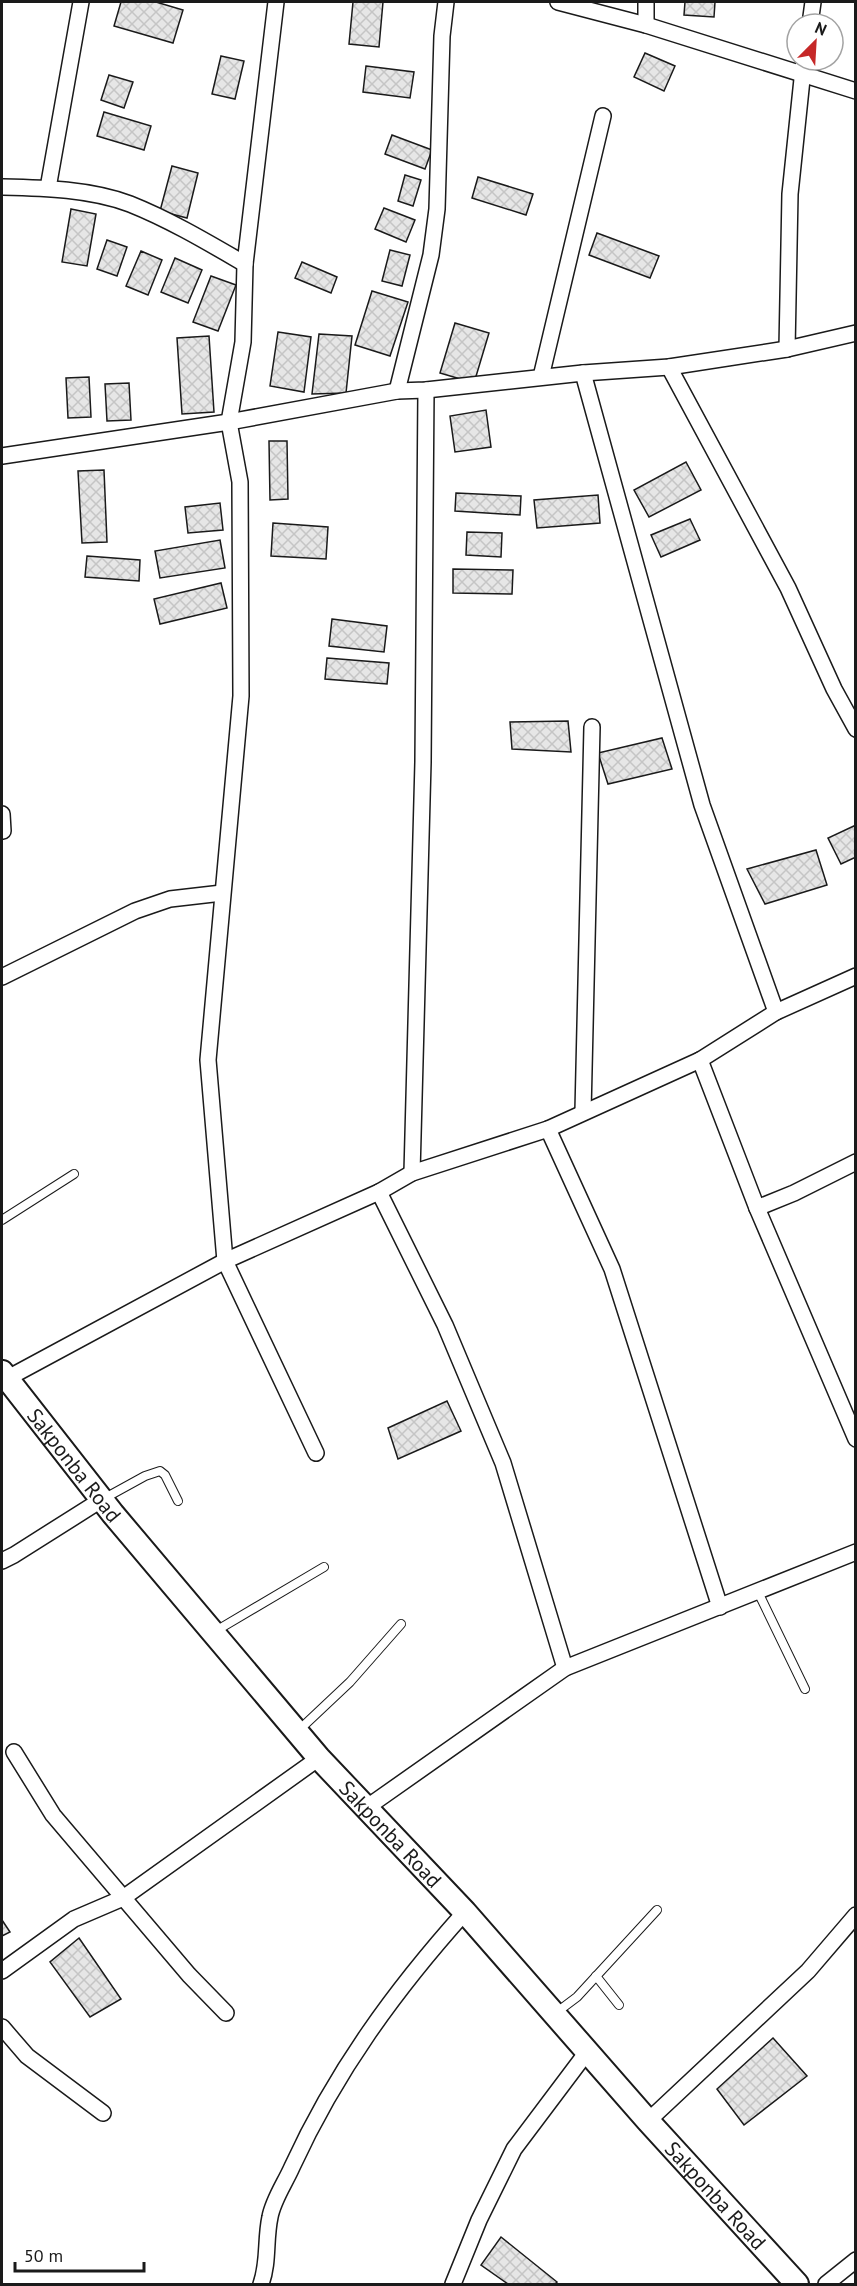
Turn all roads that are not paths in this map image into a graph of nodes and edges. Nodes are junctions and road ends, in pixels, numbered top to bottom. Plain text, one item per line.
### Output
1 (81, 2) edge
2 (276, 2) edge
3 (446, 2) edge
4 (558, 2) edge
5 (646, 2) edge
6 (646, 25) junction
7 (785, 63) edge
8 (803, 72) edge
9 (812, 72) edge
10 (855, 91) edge
11 (603, 116) dead end
12 (2, 187) edge
13 (48, 188) junction
14 (244, 264) junction
15 (855, 333) edge
16 (787, 349) junction
17 (669, 367) junction
18 (583, 373) junction
19 (541, 377) junction
20 (426, 390) junction
21 (397, 391) junction
22 (230, 422) junction
23 (2, 456) edge
24 (592, 727) dead end
25 (855, 729) edge
26 (2, 814) edge
27 (3, 831) dead end
28 (222, 893) junction
29 (2, 976) edge
30 (855, 976) edge
31 (776, 1012) junction
32 (700, 1060) junction
33 (583, 1113) junction
34 (548, 1128) junction
35 (855, 1162) edge
36 (412, 1173) junction
37 (74, 1174) dead end
38 (379, 1192) junction
39 (757, 1208) junction
40 (2, 1220) edge
41 (225, 1261) junction
42 (4, 1376) edge
43 (855, 1439) edge
44 (316, 1453) dead end
45 (101, 1500) junction
46 (178, 1501) dead end
47 (855, 1552) edge
48 (2, 1561) edge
49 (324, 1567) dead end
50 (758, 1592) junction
51 (720, 1607) junction
52 (400, 1624) dead end
53 (213, 1633) junction
54 (565, 1668) junction
55 (805, 1689) dead end
56 (297, 1732) junction
57 (14, 1752) dead end
58 (319, 1758) junction
59 (366, 1808) junction
60 (123, 1898) junction
61 (657, 1910) dead end
62 (465, 1912) junction
63 (855, 1915) edge
64 (2, 1971) edge
65 (596, 1976) junction
66 (618, 2005) dead end
67 (226, 2013) dead end
68 (554, 2014) junction
69 (2, 2027) edge
70 (586, 2052) junction
71 (103, 2113) dead end
72 (648, 2121) junction
73 (855, 2260) edge
74 (261, 2284) edge
75 (453, 2284) edge
76 (796, 2284) edge
77 (826, 2284) edge

1 - 13 street
2 - 14 street
3 - 21 street
4 - 6 street
5 - 6 street
6 - 7 street
8 - 16 street
9 - 10 street
11 - 19 street
12 - 13 street
13 - 14 street
14 - 22 street
15 - 16 street
16 - 17 street
17 - 18 street
17 - 25 street
18 - 19 street
18 - 31 street
19 - 20 street
20 - 21 street
20 - 36 street
21 - 22 street
22 - 23 street
22 - 28 street
24 - 33 street
26 - 27 street
28 - 29 street
28 - 41 street
30 - 31 street
31 - 32 street
32 - 33 street
32 - 39 street
33 - 34 street
34 - 36 street
34 - 51 street
35 - 39 street
36 - 38 street
37 - 40 lane
38 - 41 street
38 - 54 street
39 - 43 street
41 - 42 street
41 - 44 street
42 - 45 main road, Sakponba Road
45 - 46 lane
45 - 48 street
45 - 53 main road, Sakponba Road
47 - 50 street
49 - 53 lane
50 - 51 street
50 - 55 lane
51 - 54 street
52 - 56 lane
53 - 56 main road, Sakponba Road
54 - 59 street
56 - 58 main road, Sakponba Road
57 - 60 street
58 - 59 main road, Sakponba Road
58 - 60 street
59 - 62 main road, Sakponba Road
60 - 64 street
60 - 67 street
61 - 65 lane
62 - 68 main road, Sakponba Road
62 - 74 street
63 - 72 street
65 - 66 lane
65 - 68 lane
68 - 70 main road, Sakponba Road
69 - 71 street
70 - 72 main road, Sakponba Road
70 - 75 street
72 - 76 main road, Sakponba Road
73 - 77 street

